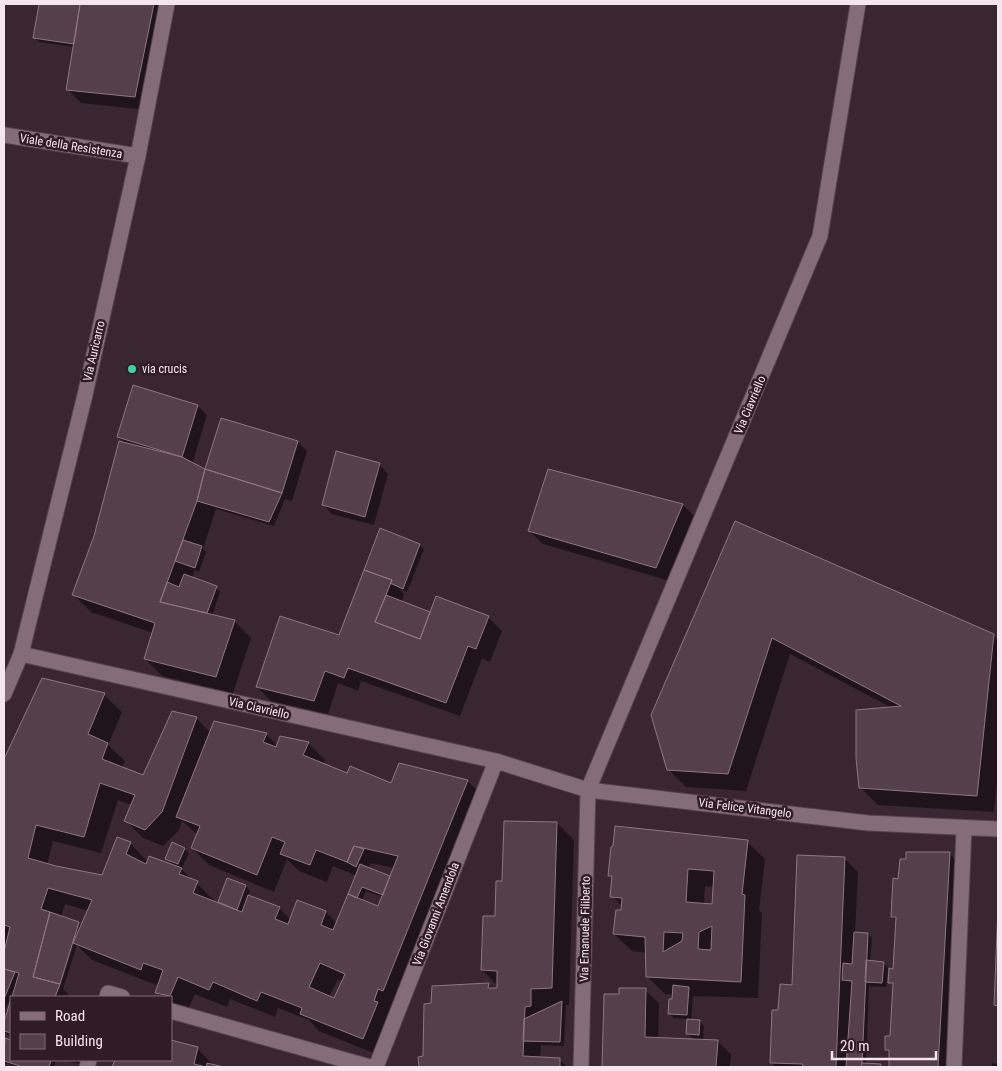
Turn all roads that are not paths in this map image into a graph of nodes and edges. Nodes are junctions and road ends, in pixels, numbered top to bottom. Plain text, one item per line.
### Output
1 (167, 4) edge
2 (858, 4) edge
3 (4, 135) edge
4 (138, 156) junction
5 (21, 654) junction
6 (4, 694) edge
7 (496, 761) junction
8 (588, 790) junction
9 (964, 829) junction
10 (998, 829) edge
11 (107, 996) edge
12 (118, 996) edge
13 (172, 1011) edge
14 (370, 1067) edge
15 (376, 1067) edge
16 (581, 1067) edge
17 (954, 1067) edge

1 - 4 street, Via Auricarro
2 - 8 street, Via Ciavriello
3 - 4 street, Viale della Resistenza
4 - 5 street, Via Auricarro
5 - 6 street, Via Auricarro
5 - 7 street, Via Ciavriello
7 - 8 street, Via Felice Vitangelo
7 - 15 street, Via Giovanni Amendola
8 - 9 street, Via Felice Vitangelo
8 - 16 street, Via Emanuele Filiberto
9 - 10 street, Via Felice Vitangelo
9 - 17 street
11 - 12 street
13 - 14 street

